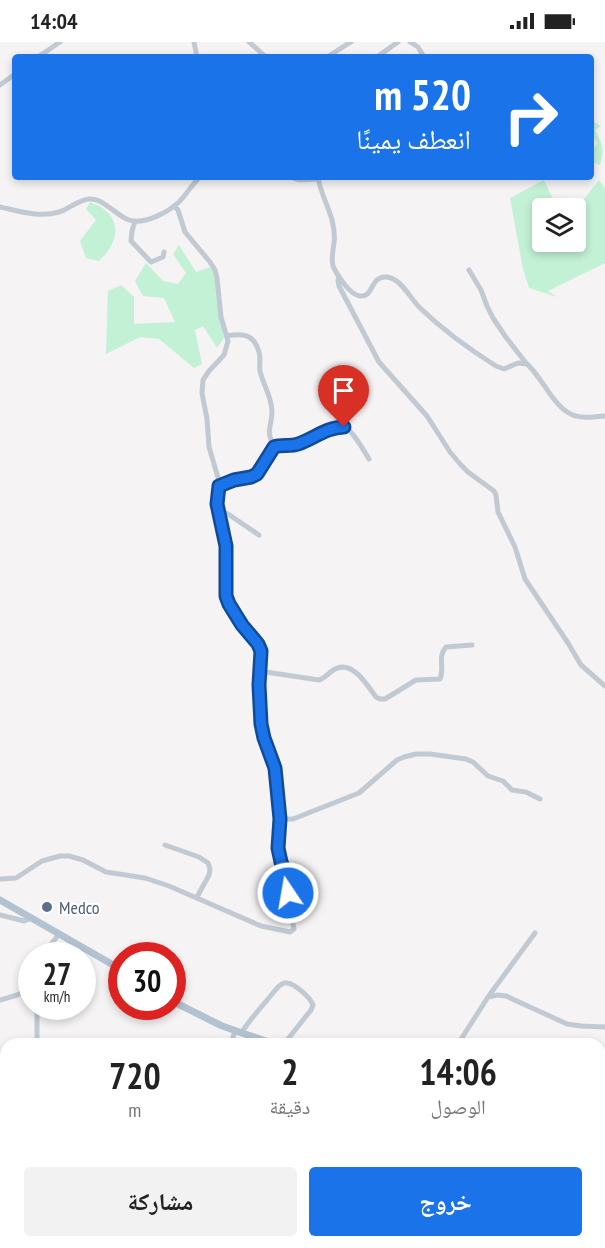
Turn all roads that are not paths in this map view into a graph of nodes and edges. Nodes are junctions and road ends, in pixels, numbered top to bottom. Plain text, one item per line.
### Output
1 (60, 42) edge
2 (249, 42) edge
3 (351, 42) edge
4 (398, 42) edge
5 (410, 42) edge
6 (42, 54) edge
7 (263, 54) edge
8 (332, 54) edge
9 (380, 54) edge
10 (422, 54) edge
11 (198, 180) edge
12 (318, 180) edge
13 (174, 206) junction
14 (0, 207) edge
15 (135, 221) junction
16 (164, 252) dead end
17 (469, 270) dead end
18 (339, 276) junction
19 (227, 336) junction
20 (526, 363) junction
21 (605, 416) edge
22 (274, 447) junction
23 (369, 459) dead end
24 (219, 486) junction
25 (218, 510) junction
26 (259, 536) dead end
27 (472, 645) dead end
28 (259, 671) junction
29 (605, 686) edge
30 (540, 800) dead end
31 (280, 819) junction
32 (165, 845) dead end
33 (0, 879) edge
34 (197, 897) junction
35 (0, 900) edge
36 (0, 915) edge
37 (32, 918) junction
38 (535, 933) dead end
39 (59, 934) junction
40 (53, 942) edge
41 (108, 962) edge
42 (18, 996) edge
43 (488, 997) junction
44 (0, 1000) edge
45 (186, 1008) edge
46 (37, 1020) edge
47 (605, 1027) edge
48 (238, 1032) junction
49 (38, 1038) edge
50 (234, 1038) edge
51 (256, 1038) edge
52 (289, 1038) edge
53 (462, 1038) edge

1 - 6 street
2 - 7 street
3 - 8 street
4 - 9 street
5 - 10 street
11 - 13 street
12 - 18 street
13 - 15 street
13 - 19 street
14 - 15 street
15 - 16 street
17 - 20 street
18 - 20 street
18 - 29 street
19 - 22 street
19 - 24 street
20 - 21 street
22 - 23 street
22 - 24 street
24 - 25 street
25 - 26 street
25 - 28 street
27 - 28 street
28 - 31 street
30 - 31 street
31 - 34 street
32 - 34 street
33 - 34 street
35 - 37 main road
36 - 37 street
37 - 39 main road
38 - 43 street
39 - 40 street
39 - 41 main road
42 - 44 street
43 - 47 street
43 - 53 street
45 - 48 main road
46 - 49 street
48 - 50 street
48 - 51 main road
48 - 52 street

